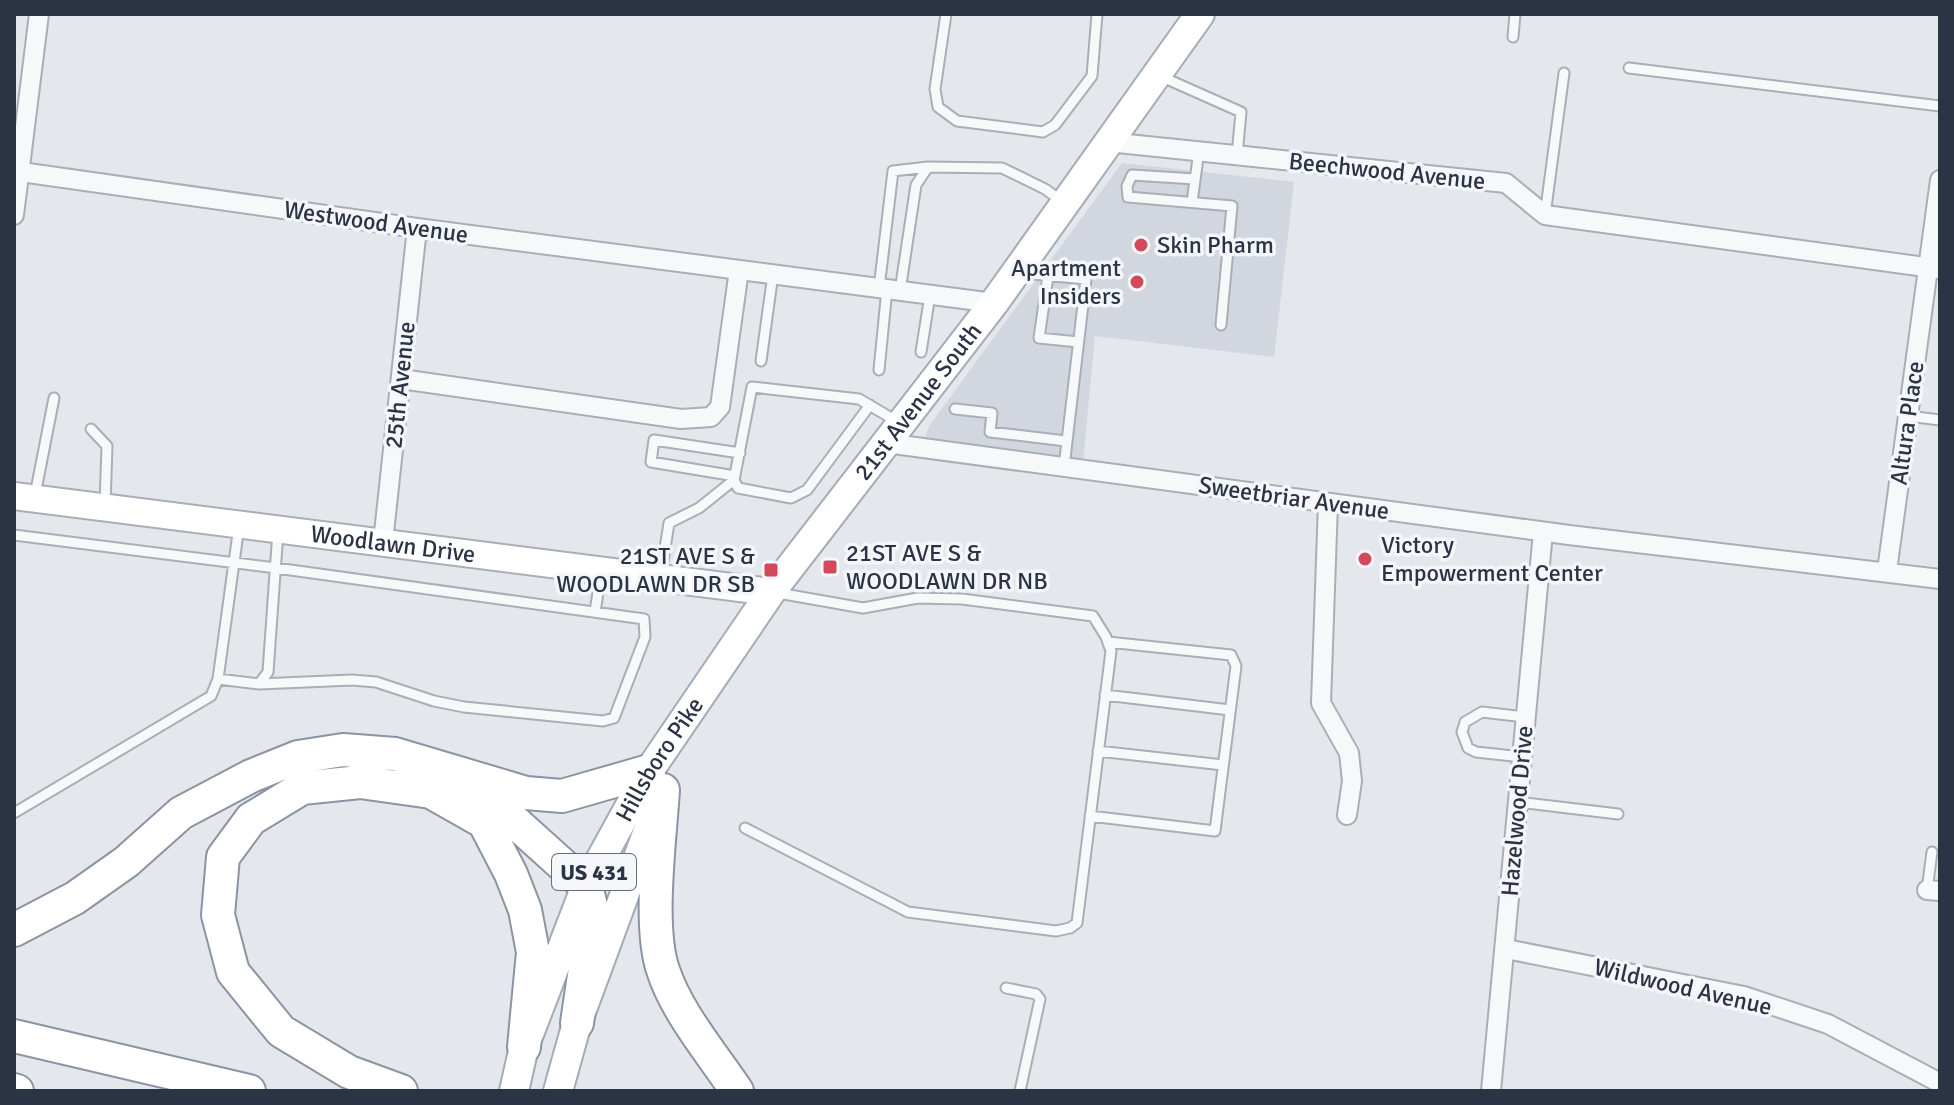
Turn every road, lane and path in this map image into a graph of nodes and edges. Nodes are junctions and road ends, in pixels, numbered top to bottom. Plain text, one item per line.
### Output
1 (39, 14) edge
2 (946, 14) edge
3 (1097, 14) edge
4 (1200, 14) edge
5 (1515, 14) edge
6 (1513, 37) dead end
7 (1629, 68) dead end
8 (1564, 73) dead end
9 (1157, 75) junction
10 (1940, 106) edge
11 (1108, 142) junction
12 (1199, 151) junction
13 (1237, 155) junction
14 (928, 167) junction
15 (17, 171) edge
16 (1195, 179) junction
17 (1940, 180) edge
18 (1192, 202) junction
19 (1065, 204) junction
20 (14, 215) edge
21 (1545, 215) junction
22 (417, 228) junction
23 (1934, 268) edge
24 (739, 270) junction
25 (1016, 273) junction
26 (773, 274) junction
27 (1048, 276) junction
28 (889, 289) junction
29 (930, 295) junction
30 (994, 303) junction
31 (1221, 325) dead end
32 (1078, 342) junction
33 (921, 352) dead end
34 (761, 361) dead end
35 (879, 370) dead end
36 (401, 379) junction
37 (54, 398) dead end
38 (870, 405) junction
39 (955, 409) dead end
40 (1908, 416) junction
41 (1940, 420) edge
42 (91, 429) dead end
43 (893, 434) junction
44 (1066, 441) junction
45 (740, 453) junction
46 (1064, 467) junction
47 (735, 478) junction
48 (24, 498) edge
49 (1328, 503) junction
50 (105, 508) junction
51 (239, 526) junction
52 (278, 531) junction
53 (1543, 532) junction
54 (14, 535) edge
55 (383, 542) junction
56 (235, 562) junction
57 (276, 568) junction
58 (601, 569) junction
59 (1887, 571) junction
60 (660, 577) junction
61 (1940, 579) edge
62 (771, 592) junction
63 (595, 612) junction
64 (1108, 642) junction
65 (218, 679) junction
66 (259, 684) junction
67 (1105, 695) junction
68 (1230, 710) junction
69 (691, 711) joint
70 (1525, 717) junction
71 (1098, 751) junction
72 (1522, 757) junction
73 (1223, 765) junction
74 (466, 777) junction
75 (656, 781) junction
76 (1518, 802) junction
77 (14, 813) edge
78 (1618, 814) dead end
79 (1347, 815) dead end
80 (1090, 816) junction
81 (745, 828) dead end
82 (1932, 852) dead end
83 (586, 886) junction
84 (1933, 891) edge
85 (14, 930) edge
86 (1506, 949) junction
87 (1006, 988) dead end
88 (577, 1023) junction
89 (14, 1036) edge
90 (524, 1047) junction
91 (1940, 1083) edge
92 (249, 1091) edge
93 (401, 1091) edge
94 (514, 1091) edge
95 (558, 1091) edge
96 (737, 1091) edge
97 (1020, 1091) edge
98 (1491, 1091) edge

1 - 15 street
2 - 3 lane
4 - 9 main road, 21st Avenue South / US 431
5 - 6 lane
7 - 10 lane
8 - 21 lane
9 - 11 main road, 21st Avenue South / US 431
9 - 13 lane
11 - 12 street, Beechwood Avenue
11 - 19 main road, 21st Avenue South / US 431
12 - 13 street, Beechwood Avenue
12 - 16 lane
13 - 21 street, Beechwood Avenue
14 - 19 lane
14 - 28 lane
14 - 28 lane
15 - 20 street
15 - 22 street, Westwood Avenue
16 - 18 lane
16 - 18 lane
17 - 23 street, Altura Place
18 - 31 lane
19 - 25 main road, 21st Avenue South / US 431
21 - 23 street
22 - 24 street, Westwood Avenue
22 - 36 street, 25th Avenue
23 - 40 street, Altura Place
24 - 26 street, Westwood Avenue
24 - 36 street
25 - 27 lane
25 - 30 main road, 21st Avenue South / US 431
26 - 28 street, Westwood Avenue
26 - 34 lane
27 - 32 lane
27 - 32 lane
28 - 29 street, Westwood Avenue
28 - 35 lane
29 - 30 street, Westwood Avenue
29 - 33 lane
30 - 43 main road, 21st Avenue South / US 431
32 - 44 lane
36 - 55 street, 25th Avenue
37 - 48 lane
38 - 43 lane
38 - 45 lane
38 - 47 lane
39 - 44 lane
40 - 41 lane
40 - 59 street, Altura Place
42 - 50 lane
43 - 46 street, Sweetbriar Avenue
43 - 62 main road, 21st Avenue South / US 431
44 - 46 lane
45 - 47 lane
45 - 47 lane
46 - 49 street, Sweetbriar Avenue
47 - 60 lane
48 - 50 main road, Woodlawn Drive
49 - 53 street, Sweetbriar Avenue
49 - 79 street
50 - 51 main road, Woodlawn Drive
51 - 52 main road, Woodlawn Drive
51 - 56 lane
52 - 55 main road, Woodlawn Drive
52 - 57 lane
53 - 59 street, Sweetbriar Avenue
53 - 70 street, Hazelwood Drive
54 - 56 lane
55 - 58 main road, Woodlawn Drive
56 - 57 lane
56 - 65 lane
57 - 63 lane
57 - 66 lane
58 - 60 main road, Woodlawn Drive
58 - 63 lane
59 - 61 street, Sweetbriar Avenue
60 - 62 main road, Woodlawn Drive
62 - 64 lane
62 - 69 main road, 21st Avenue South / US 431
63 - 66 lane
64 - 67 lane
64 - 68 lane
65 - 66 lane
65 - 77 lane
67 - 68 lane
67 - 71 lane
68 - 73 lane
69 - 75 main road, Hillsboro Pike / US 431
70 - 72 street, Hazelwood Drive
70 - 72 lane
71 - 73 lane
71 - 80 lane
72 - 76 street, Hazelwood Drive
73 - 80 lane
74 - 75 highway
74 - 83 highway
74 - 85 highway
75 - 83 main road, Hillsboro Pike / US 431
75 - 88 main road, Hillsboro Pike / US 431
75 - 96 highway
76 - 78 lane
76 - 86 street, Hazelwood Drive
80 - 81 lane
82 - 84 lane
83 - 88 highway
83 - 90 main road, Hillsboro Pike / US 431
86 - 91 street, Wildwood Avenue
86 - 98 street, Hazelwood Drive
87 - 97 lane
88 - 95 main road, Hillsboro Pike / US 431
89 - 92 highway
90 - 93 highway
90 - 94 main road, Hillsboro Pike / US 431

